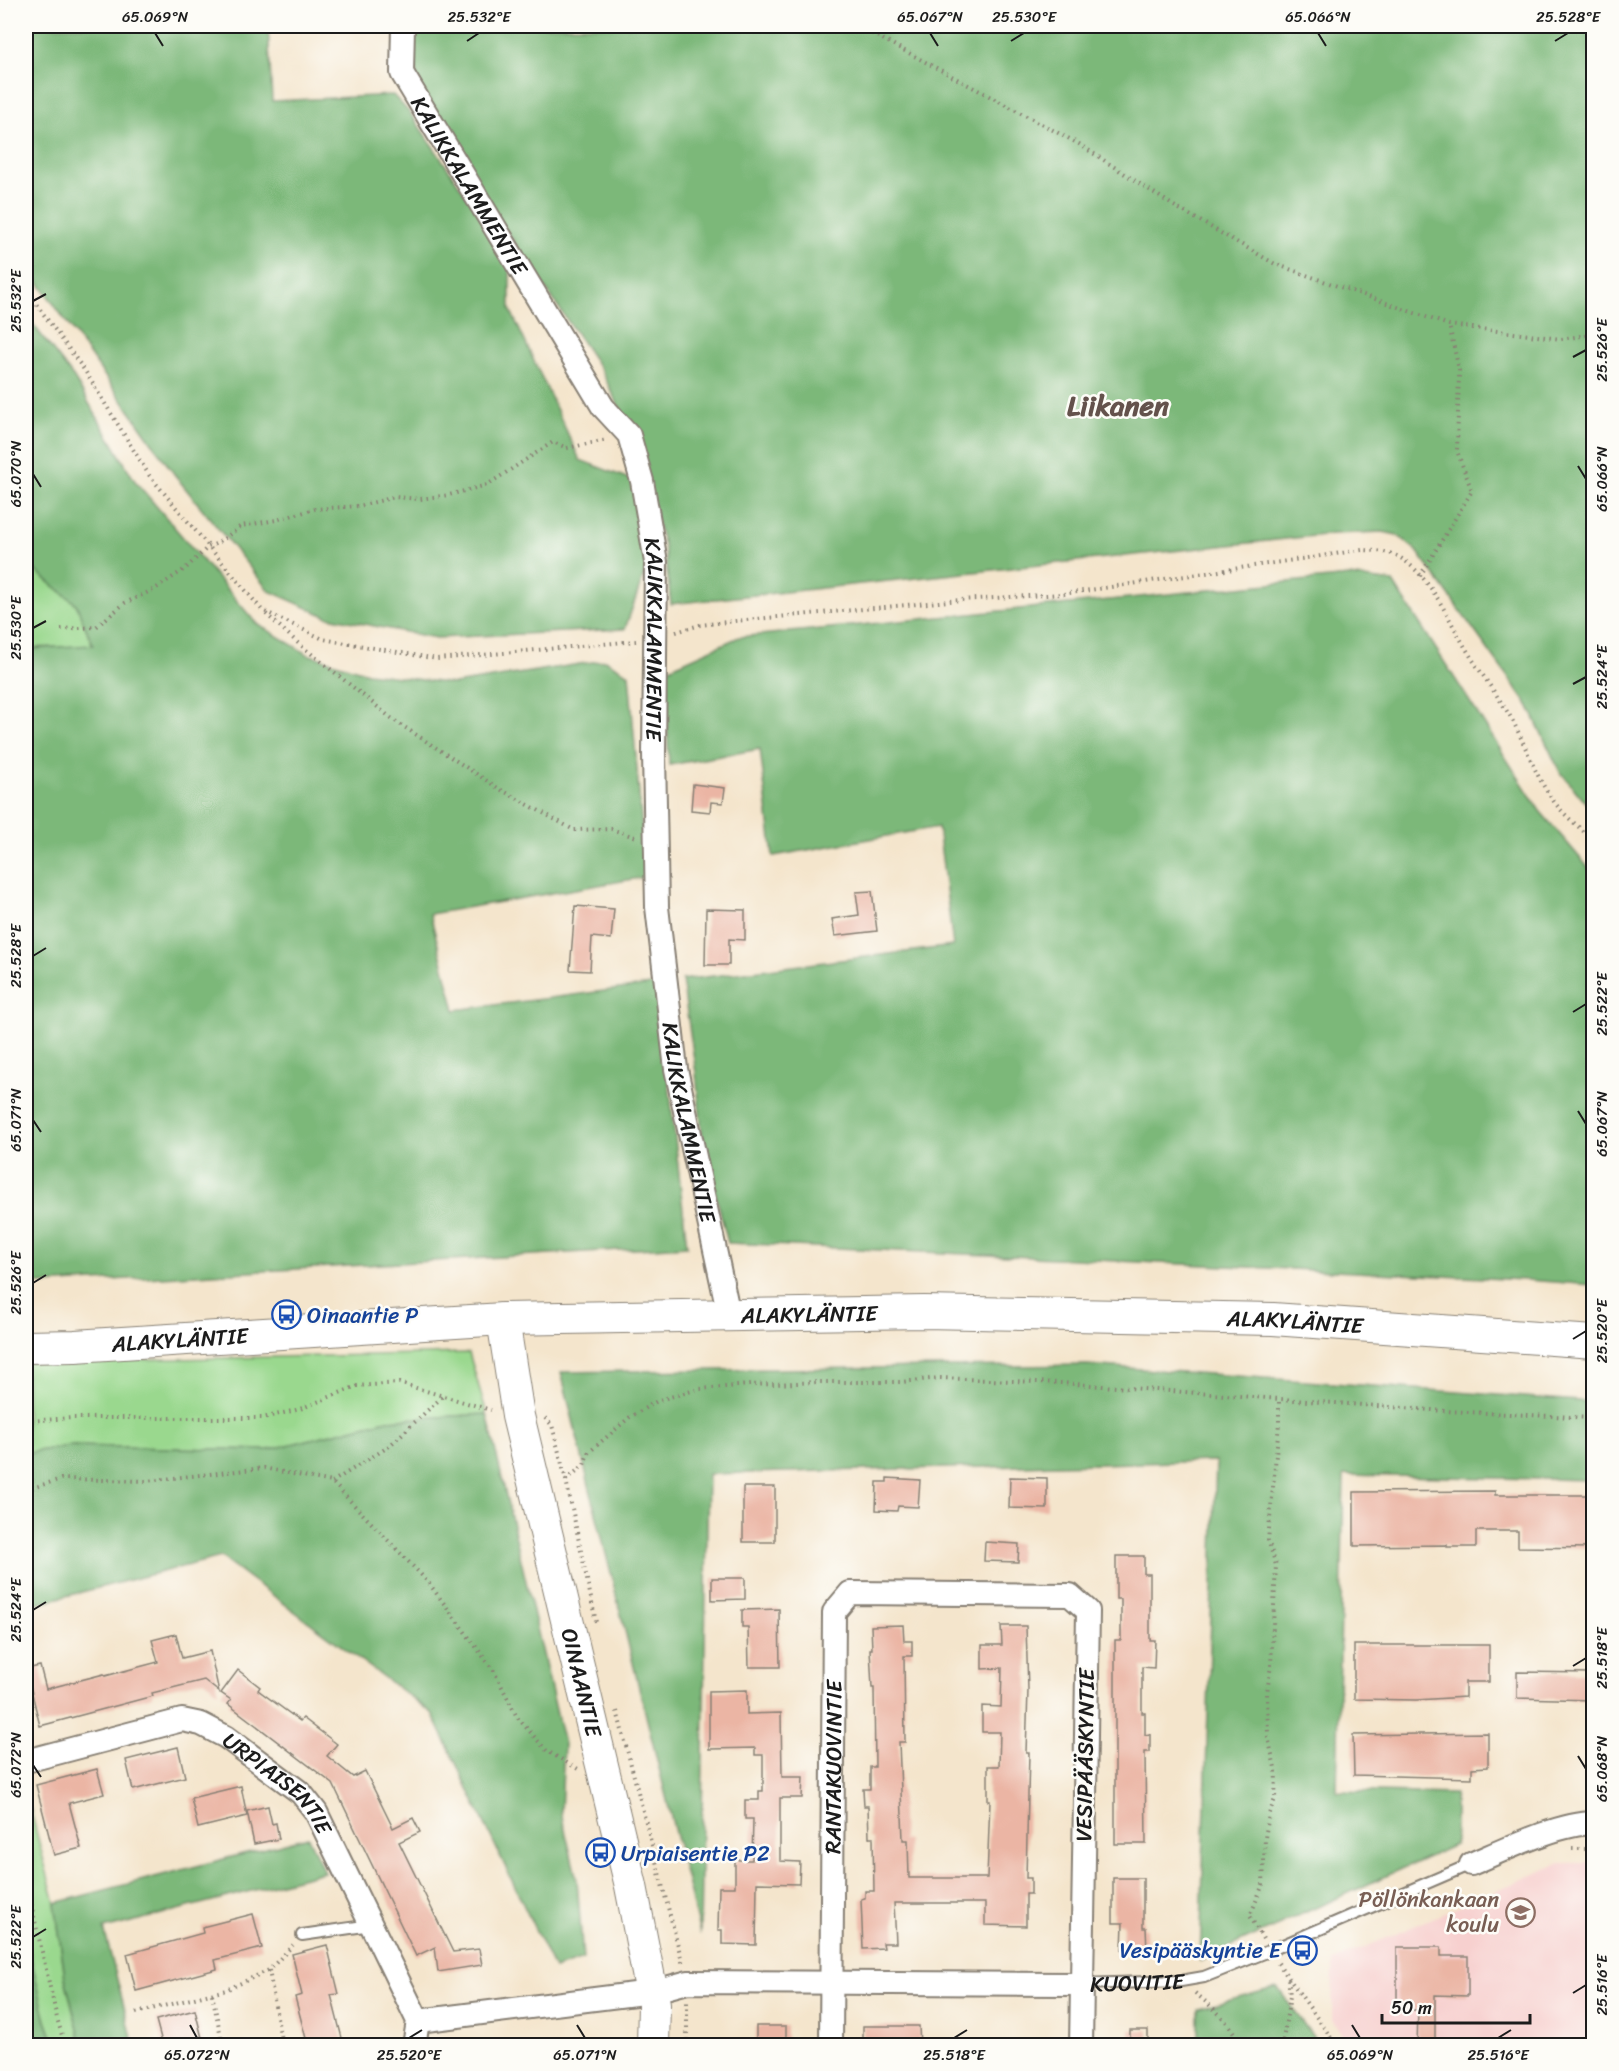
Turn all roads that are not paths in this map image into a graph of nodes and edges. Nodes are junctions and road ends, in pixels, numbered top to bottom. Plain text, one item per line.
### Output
1 (403, 26) edge
2 (729, 1315) junction
3 (503, 1319) junction
4 (1593, 1342) edge
5 (26, 1347) edge
6 (948, 1593) joint
7 (26, 1761) edge
8 (1593, 1823) edge
9 (1472, 1864) joint
10 (371, 1925) junction
11 (302, 1935) road end
12 (831, 1984) junction
13 (1081, 1984) junction
14 (651, 1992) junction
15 (418, 2021) junction
16 (414, 2046) edge
17 (653, 2046) edge
18 (831, 2046) edge
19 (1081, 2046) edge

1 - 2 street, KALIKKALAMMENTIE
2 - 3 main road, ALAKYLÄNTIE
2 - 4 main road, ALAKYLÄNTIE
3 - 5 main road, ALAKYLÄNTIE
3 - 14 main road, OINAANTIE
6 - 12 street, RANTAKUOVINTIE
6 - 13 street, VESIPÄÄSKYNTIE
7 - 10 street, URPIAISENTIE
8 - 9 street, KUOVITIE
9 - 13 lane, KUOVITIE
10 - 11 lane
10 - 15 street, URPIAISENTIE
12 - 13 street, KUOVITIE
12 - 14 street, KUOVITIE
12 - 18 street, RANTAKUOVINTIE
13 - 19 street, VESIPÄÄSKYNTIE
14 - 15 street
14 - 17 main road, OINAANTIE
15 - 16 street

